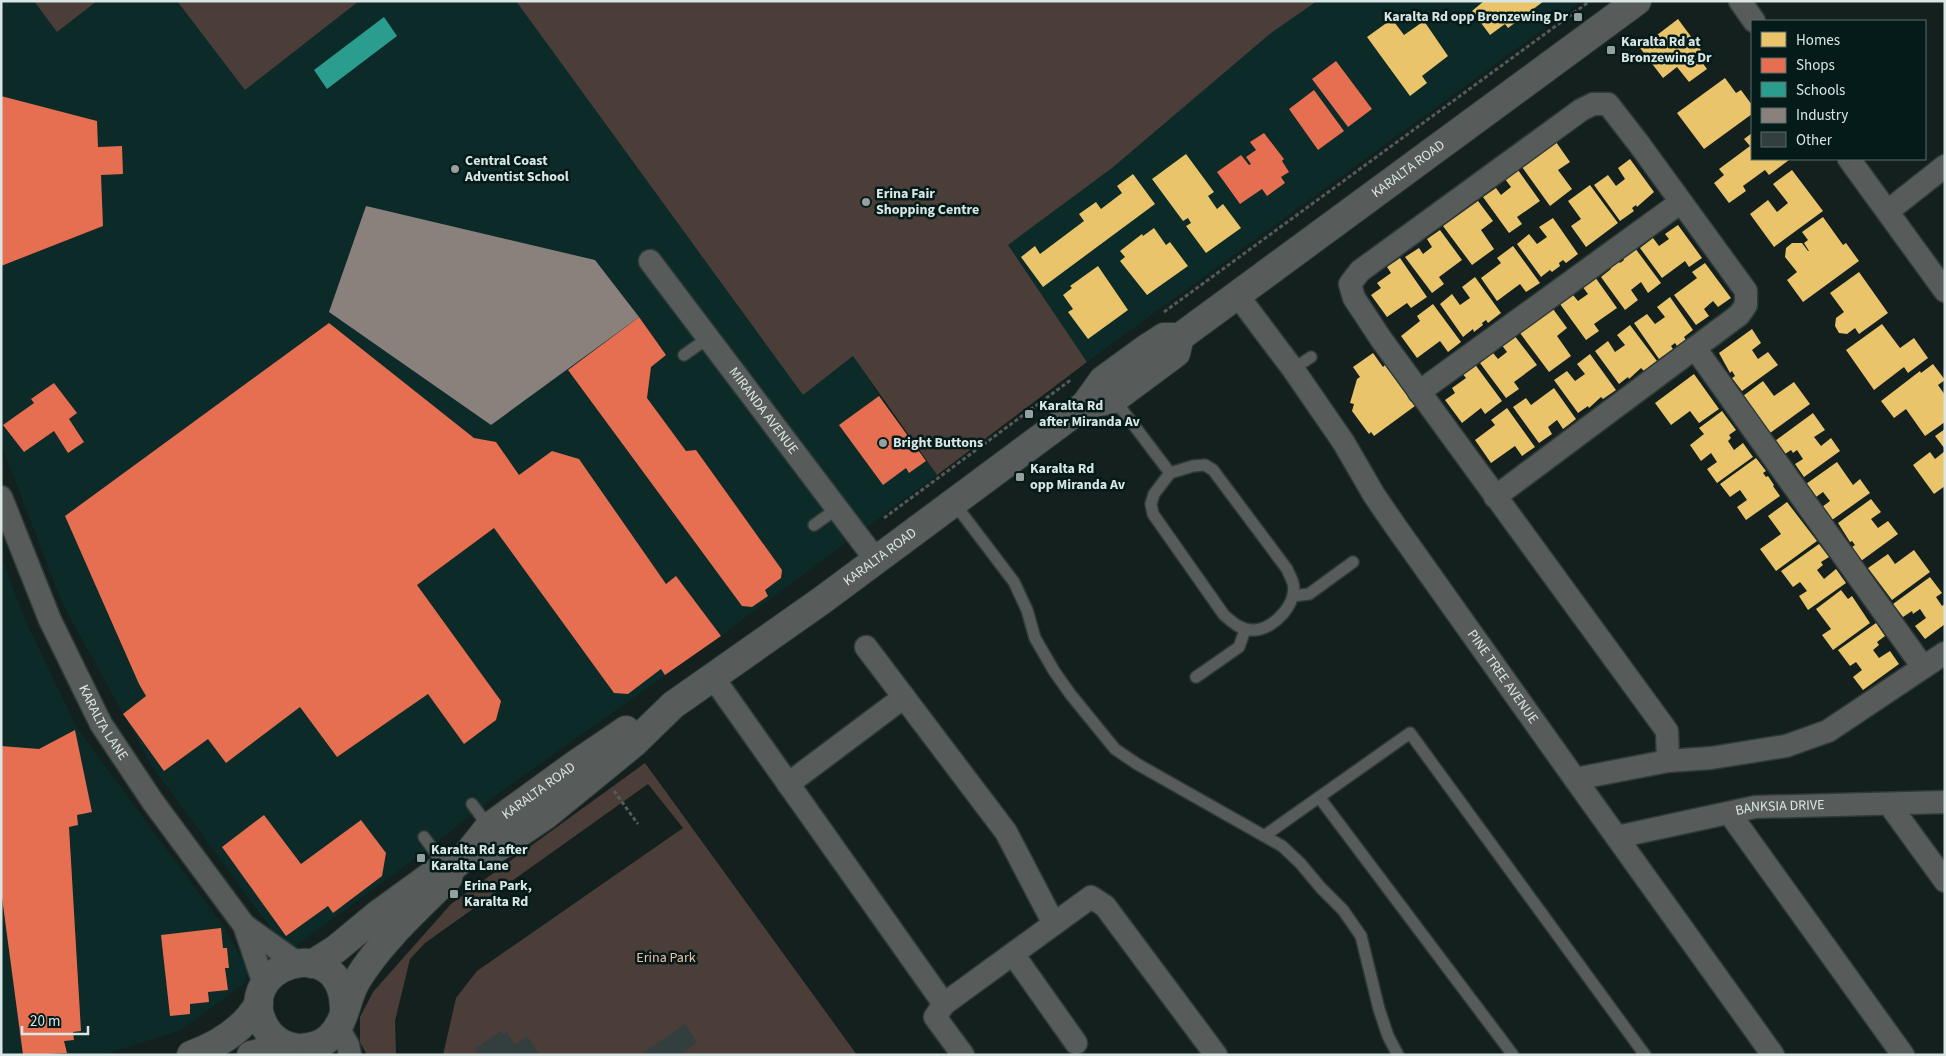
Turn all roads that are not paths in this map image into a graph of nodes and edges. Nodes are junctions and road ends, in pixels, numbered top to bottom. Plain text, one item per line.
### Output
1 (1637, 1) edge
2 (1740, 1) edge
3 (1753, 20) edge
4 (1850, 160) edge
5 (1945, 166) edge
6 (1681, 202) junction
7 (1888, 211) junction
8 (650, 261) dead end
9 (1945, 290) edge
10 (1238, 296) junction
11 (1180, 337) junction
12 (708, 338) junction
13 (1695, 348) junction
14 (684, 355) dead end
15 (1419, 392) junction
16 (1114, 399) junction
17 (1086, 405) junction
18 (1170, 473) junction
19 (1, 497) edge
20 (1495, 497) junction
21 (954, 503) junction
22 (838, 508) junction
23 (814, 525) dead end
24 (876, 560) junction
25 (1353, 562) dead end
26 (1293, 596) junction
27 (1245, 630) junction
28 (866, 647) dead end
29 (1945, 653) edge
30 (1923, 668) junction
31 (712, 676) junction
32 (1196, 677) dead end
33 (904, 697) junction
34 (673, 705) junction
35 (1668, 761) junction
36 (1574, 780) junction
37 (788, 784) junction
38 (1320, 797) junction
39 (1945, 802) edge
40 (472, 804) dead end
41 (1890, 804) junction
42 (1730, 814) junction
43 (489, 828) junction
44 (1264, 836) junction
45 (424, 837) dead end
46 (1617, 837) junction
47 (452, 865) junction
48 (1945, 881) edge
49 (1054, 924) junction
50 (244, 925) junction
51 (1013, 954) junction
52 (305, 963) junction
53 (262, 994) junction
54 (944, 1004) junction
55 (341, 1019) junction
56 (1076, 1043) dead end
57 (301, 1050) edge
58 (190, 1055) edge
59 (251, 1055) edge
60 (350, 1055) edge
61 (963, 1055) edge
62 (1216, 1055) edge
63 (1398, 1055) edge
64 (1514, 1055) edge
65 (1645, 1055) edge
66 (1773, 1055) edge
67 (1903, 1055) edge

1 - 10 street, KARALTA ROAD
2 - 3 street
4 - 7 street
5 - 7 street
6 - 13 street
6 - 15 street
6 - 15 street
7 - 9 street
8 - 12 street, MIRANDA AVENUE
10 - 11 street, KARALTA ROAD
10 - 36 street, PINE TREE AVENUE
11 - 16 street, KARALTA ROAD
11 - 17 street, KARALTA ROAD
12 - 14 lane
12 - 22 street, MIRANDA AVENUE
13 - 20 street
13 - 30 street
15 - 20 street
16 - 17 street, KARALTA ROAD
16 - 18 lane
17 - 21 street, KARALTA ROAD
18 - 26 lane
18 - 27 lane
19 - 50 street, KARALTA LANE
20 - 35 street
21 - 24 street, KARALTA ROAD
21 - 44 lane
22 - 23 lane
22 - 24 street, MIRANDA AVENUE
24 - 31 street, KARALTA ROAD
25 - 26 lane
26 - 27 lane
27 - 32 lane
28 - 33 street
29 - 30 street
30 - 35 street
31 - 34 street, KARALTA ROAD
31 - 37 street
33 - 37 street
33 - 49 street
34 - 43 street, KARALTA ROAD
34 - 47 street, KARALTA ROAD
35 - 36 street
36 - 46 street, PINE TREE AVENUE
37 - 54 street
38 - 44 lane
38 - 64 lane
38 - 65 lane
39 - 41 street, BANKSIA DRIVE
40 - 43 lane
41 - 42 street, BANKSIA DRIVE
41 - 48 street
42 - 46 street, BANKSIA DRIVE
42 - 67 street
43 - 47 street, KARALTA ROAD
44 - 63 lane
45 - 47 lane
46 - 66 street, PINE TREE AVENUE
47 - 52 street, KARALTA ROAD
47 - 55 street, KARALTA ROAD
49 - 51 street
49 - 62 street
50 - 52 street, KARALTA LANE
50 - 53 street, KARALTA LANE
51 - 54 street
51 - 56 street
52 - 53 street, KARALTA ROAD
52 - 55 street
53 - 57 street
53 - 58 street, KARALTA ROAD
54 - 61 street
55 - 57 street, KARALTA ROAD
55 - 60 street
57 - 59 street, KARALTA ROAD

